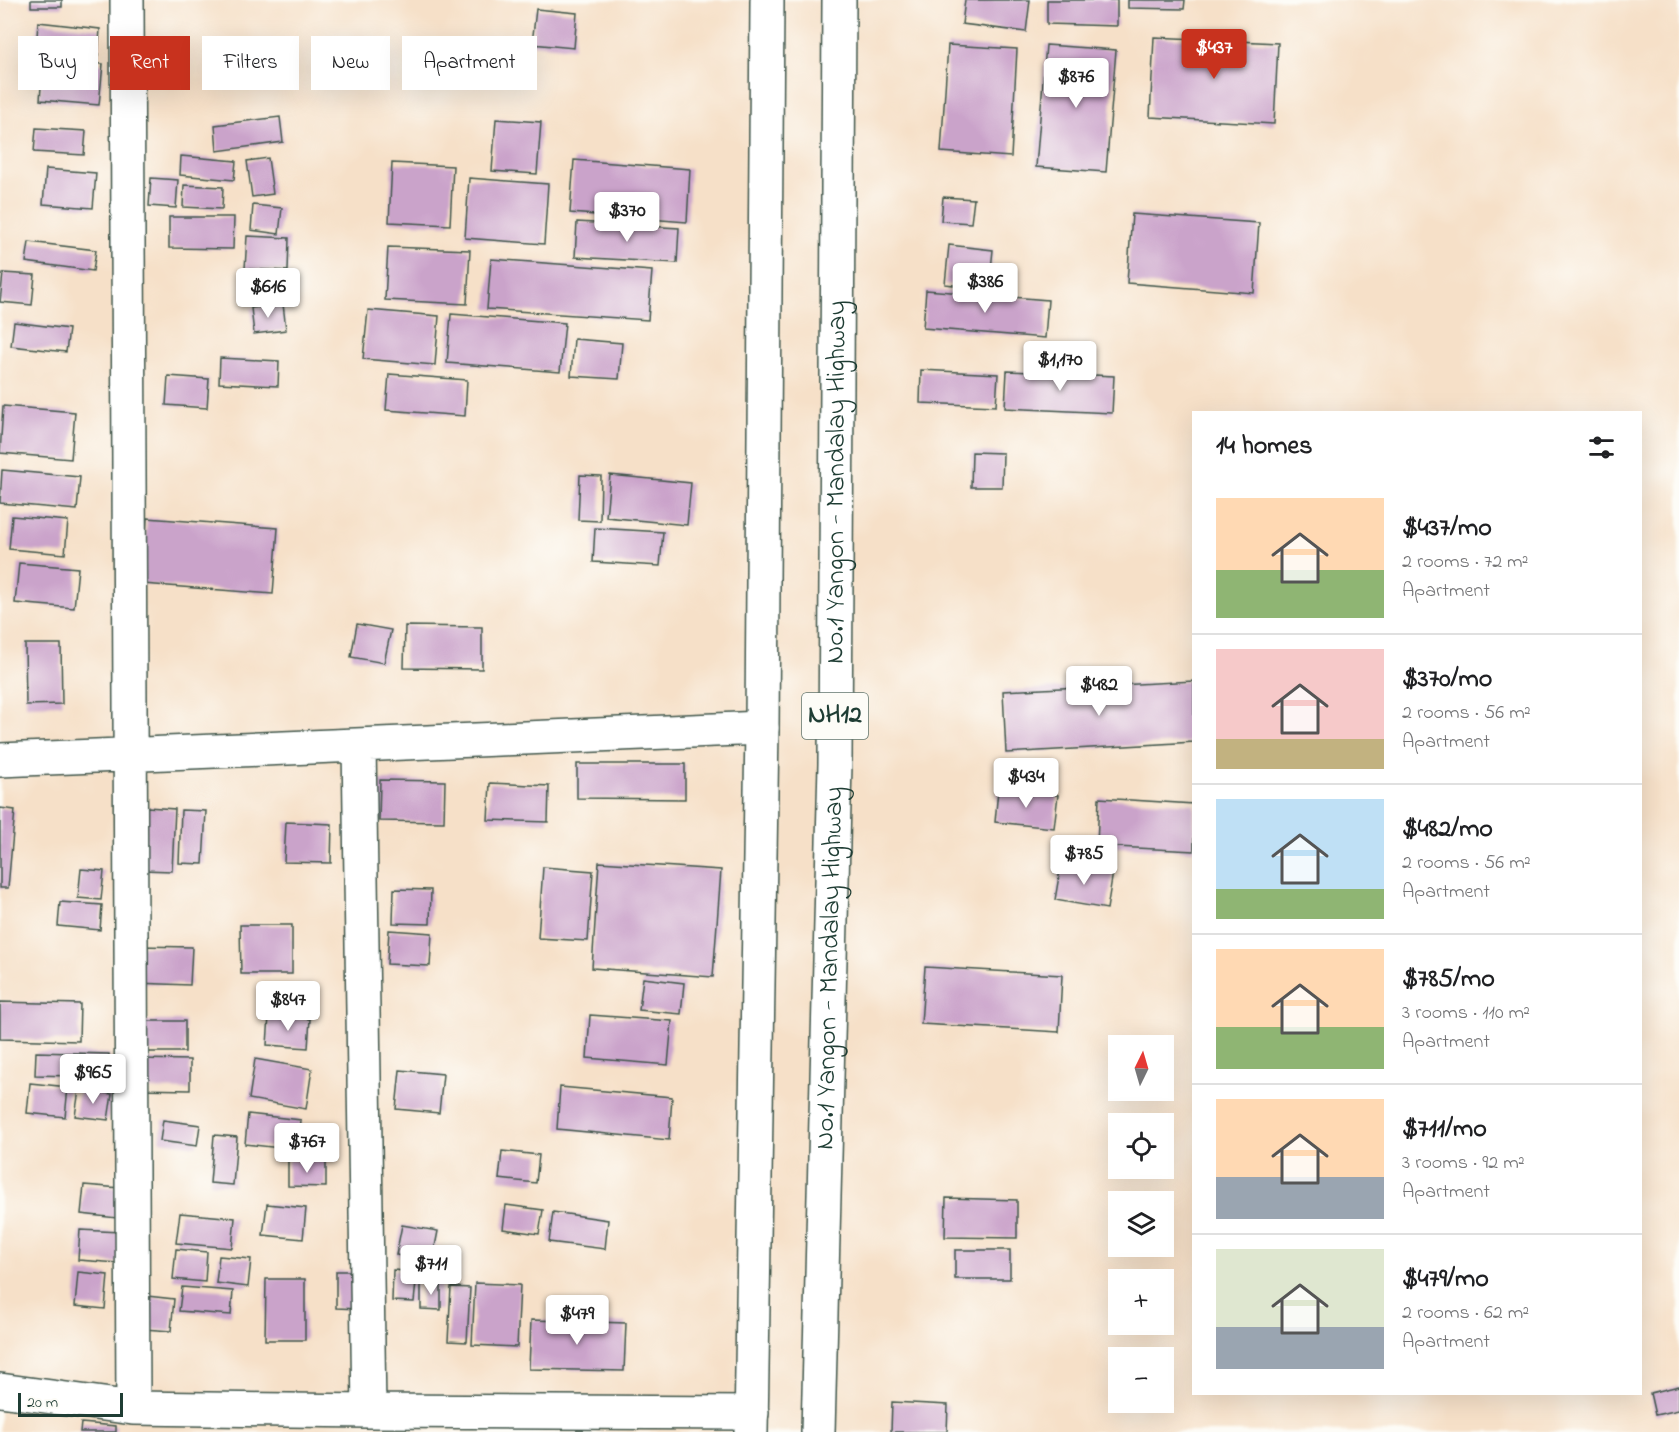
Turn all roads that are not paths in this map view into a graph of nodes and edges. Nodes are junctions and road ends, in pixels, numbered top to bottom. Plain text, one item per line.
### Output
1 (127, 0) edge
2 (767, 0) edge
3 (839, 0) edge
4 (762, 728) junction
5 (359, 745) junction
6 (130, 755) junction
7 (0, 760) edge
8 (0, 1390) edge
9 (133, 1408) junction
10 (369, 1411) junction
11 (751, 1422) edge
12 (818, 1432) edge

1 - 6 main road
2 - 4 main road, NH12
3 - 12 main road, No.1 Yangon - Mandalay Highway / NH12
4 - 5 main road
4 - 11 main road, NH12
5 - 6 main road
5 - 10 main road
6 - 7 main road
6 - 9 main road
8 - 9 main road
9 - 10 main road
10 - 11 main road

